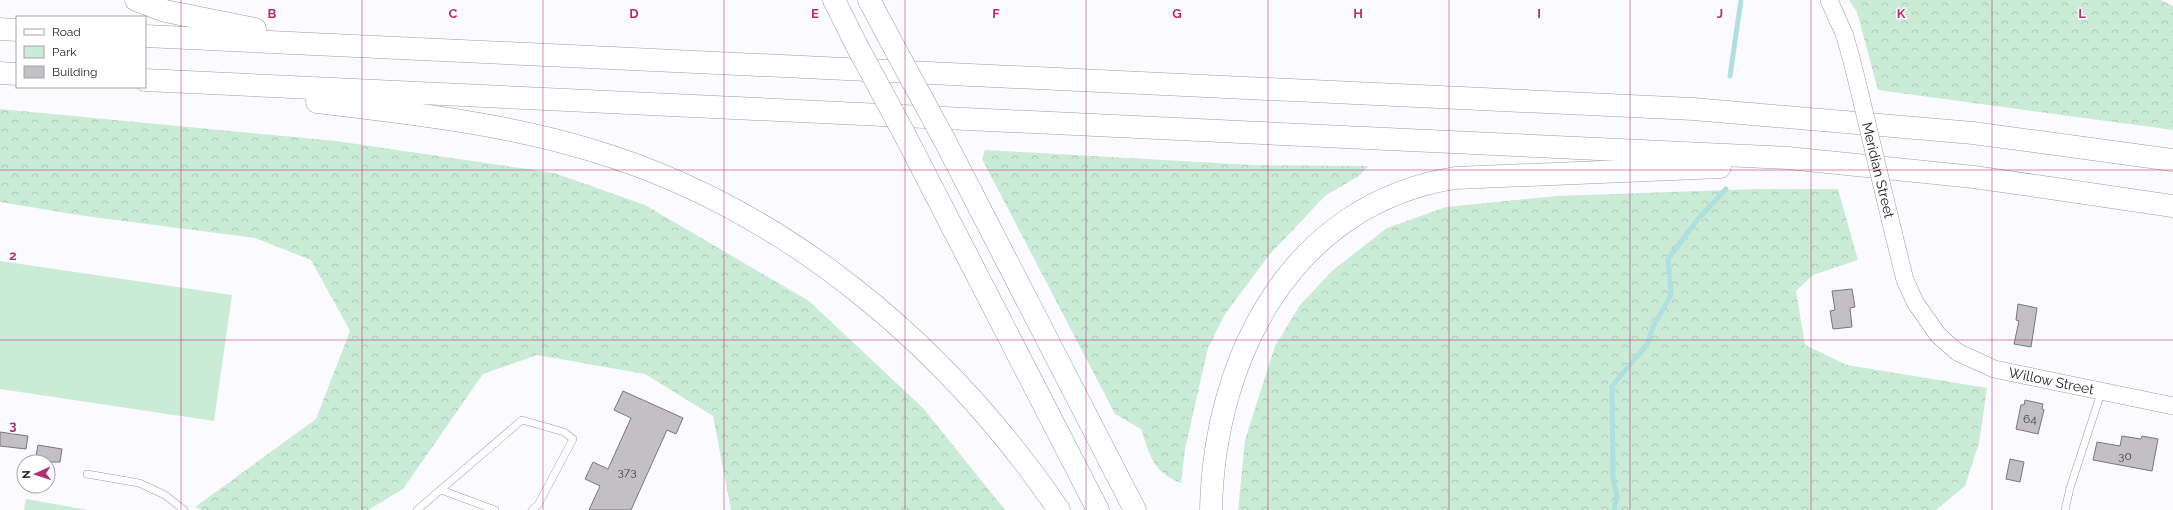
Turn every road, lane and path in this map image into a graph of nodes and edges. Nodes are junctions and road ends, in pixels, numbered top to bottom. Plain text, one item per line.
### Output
1 (136, 0) edge
2 (834, 0) edge
3 (869, 0) edge
4 (1829, 0) edge
5 (0, 29) edge
6 (16, 30) edge
7 (146, 36) edge
8 (421, 49) junction
9 (0, 74) edge
10 (16, 74) edge
11 (146, 81) edge
12 (146, 81) edge
13 (2173, 160) edge
14 (1849, 164) junction
15 (2173, 206) edge
16 (1938, 335) joint
17 (2101, 393) junction
18 (2173, 406) edge
19 (87, 474) dead end
20 (441, 490) junction
21 (184, 510) edge
22 (417, 510) edge
23 (495, 510) edge
24 (532, 510) edge
25 (1059, 510) edge
26 (1098, 510) edge
27 (1135, 510) edge
28 (1211, 510) edge
29 (2065, 510) edge

1 - 8 highway
2 - 26 highway, bridge
3 - 27 highway, bridge
4 - 16 street, Meridian Street, bridge
5 - 6 highway
7 - 8 highway
8 - 13 highway
9 - 10 highway
11 - 14 highway
12 - 25 highway
14 - 15 highway
14 - 28 highway
16 - 17 street, Willow Street
17 - 18 street, Willow Street
17 - 29 lane
19 - 21 lane
20 - 22 lane
20 - 23 lane
20 - 24 lane

